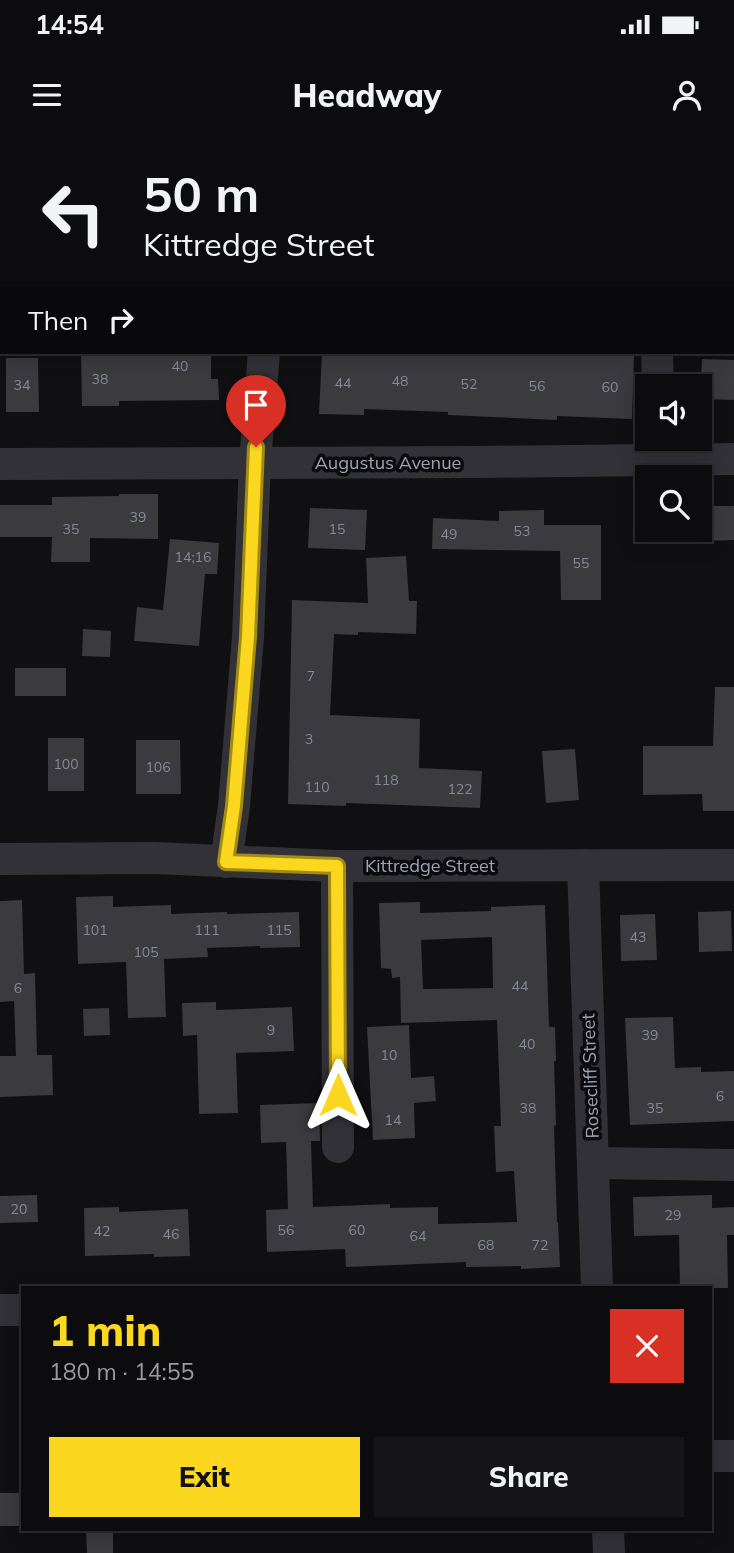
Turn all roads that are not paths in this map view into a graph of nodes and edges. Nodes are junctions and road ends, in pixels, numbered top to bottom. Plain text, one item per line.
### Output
1 (264, 354) edge
2 (657, 354) edge
3 (658, 374) edge
4 (635, 451) edge
5 (668, 451) edge
6 (734, 459) edge
7 (255, 463) junction
8 (0, 464) edge
9 (0, 859) edge
10 (226, 862) junction
11 (583, 864) junction
12 (734, 865) edge
13 (337, 866) junction
14 (338, 1147) dead end
15 (593, 1163) junction
16 (734, 1165) edge
17 (597, 1286) edge
18 (0, 1310) edge
19 (21, 1310) edge
20 (712, 1456) edge
21 (734, 1456) edge
22 (608, 1531) edge
23 (609, 1553) edge

1 - 7 street
2 - 3 street
4 - 7 street, Augustus Avenue
5 - 6 street, Augustus Avenue
7 - 8 street, Augustus Avenue
7 - 10 street
9 - 10 street, Kittredge Street
10 - 13 street, Kittredge Street
11 - 12 street, Kittredge Street
11 - 13 street, Kittredge Street
11 - 15 street, Rosecliff Street
13 - 14 street
15 - 16 street
15 - 17 street, Rosecliff Street
18 - 19 street
20 - 21 street
22 - 23 street

